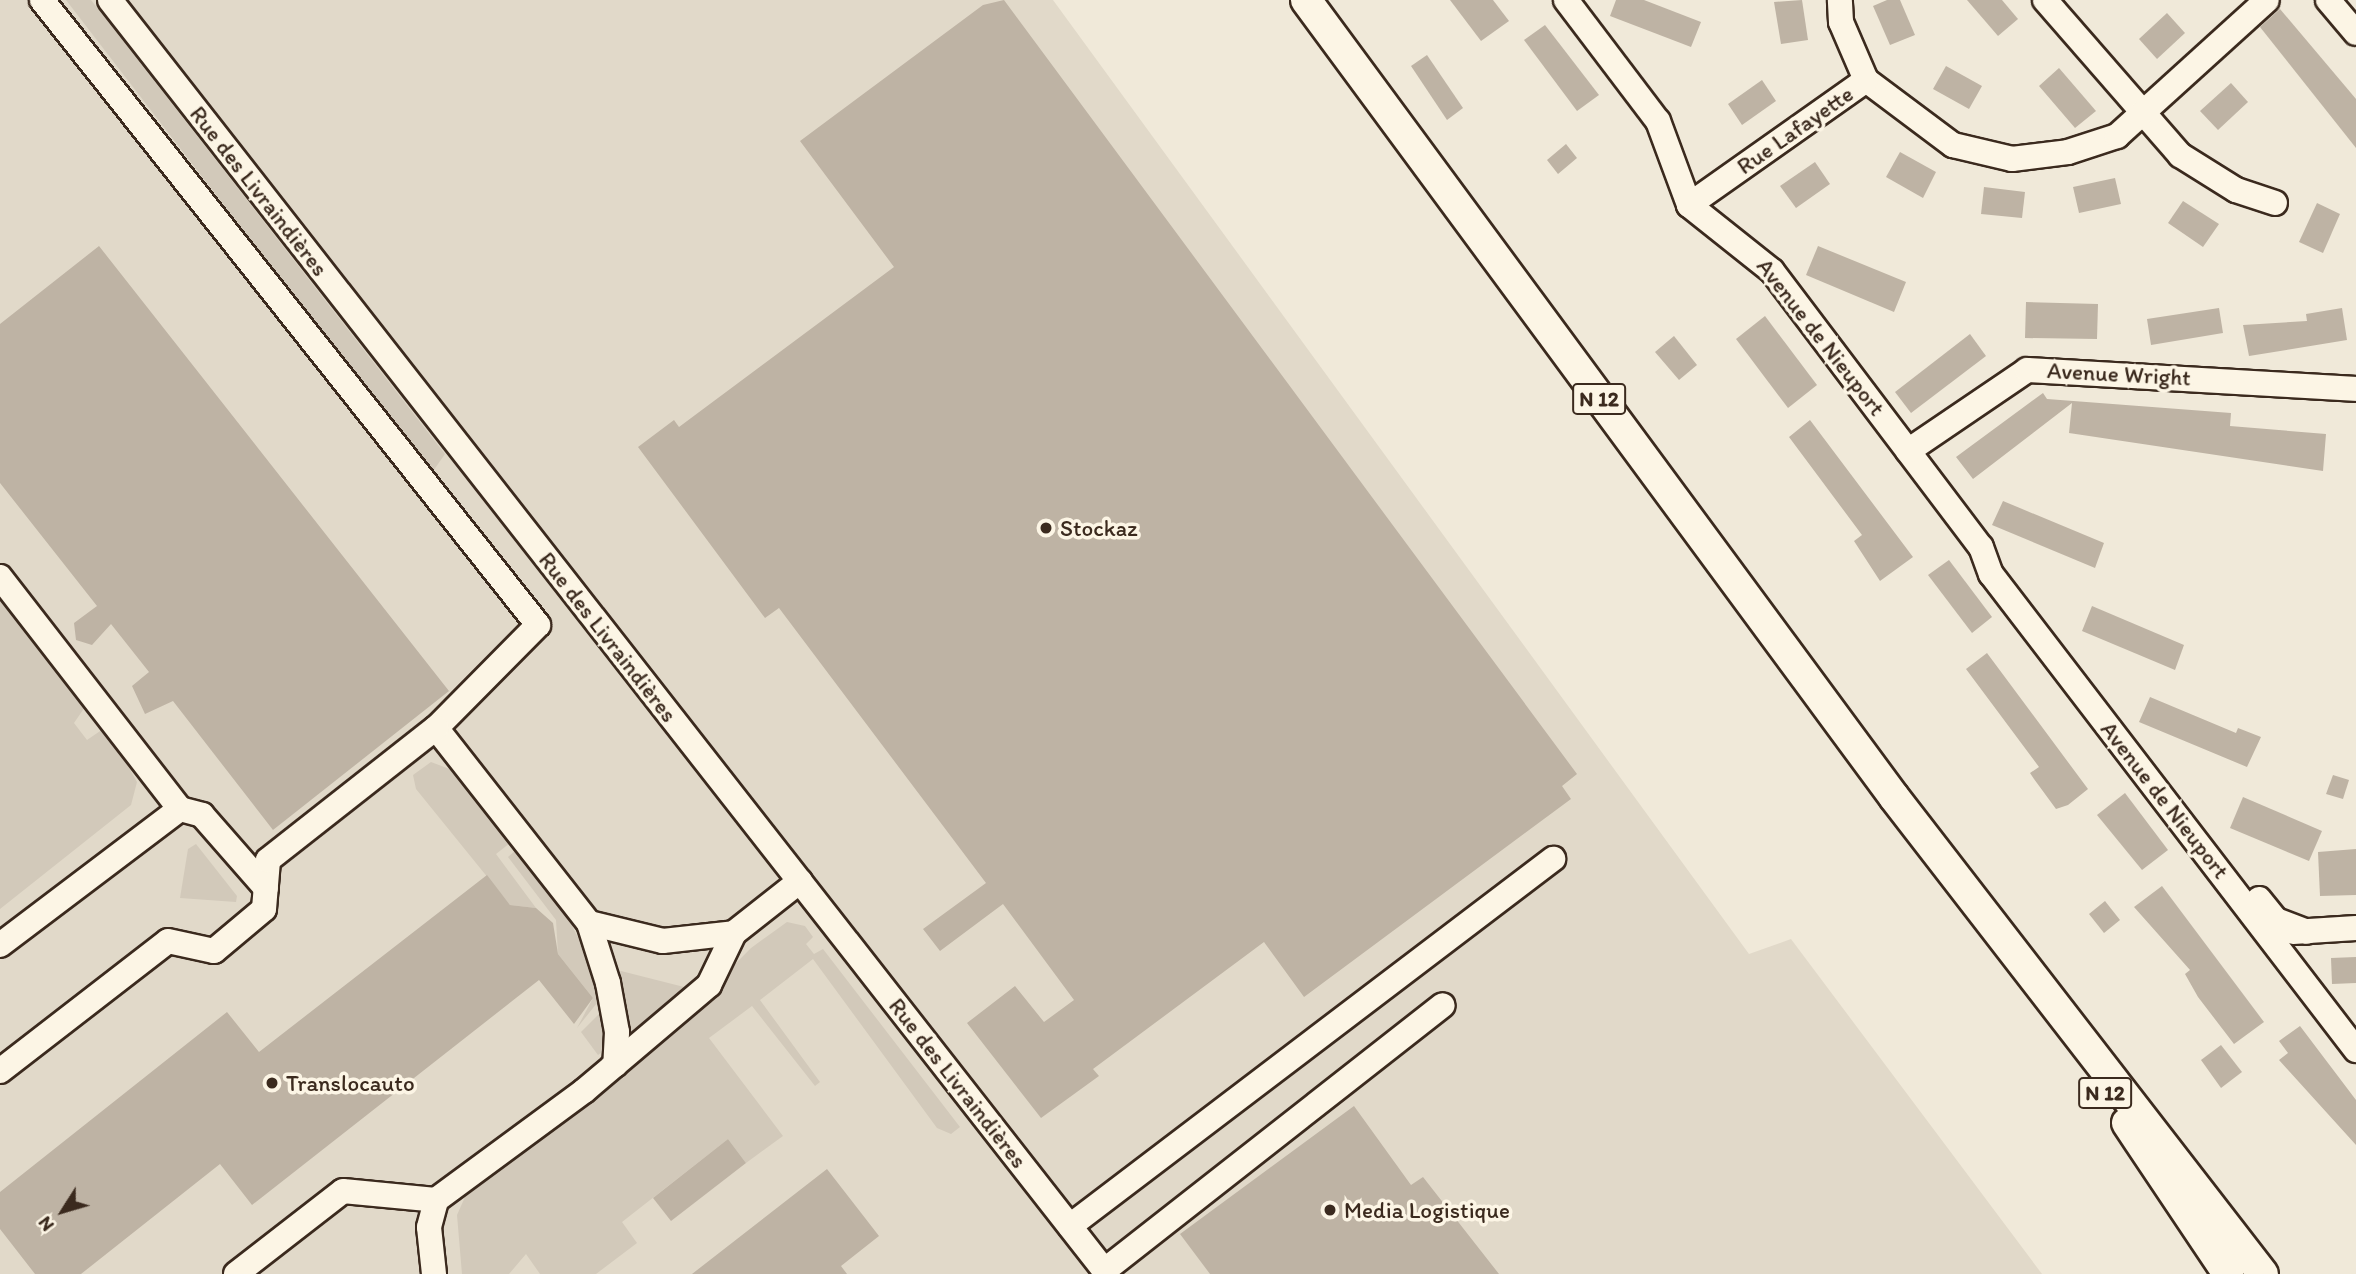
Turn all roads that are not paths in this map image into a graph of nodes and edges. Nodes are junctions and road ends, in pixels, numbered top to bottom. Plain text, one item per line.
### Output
1 (42, 0) edge
2 (110, 0) edge
3 (1306, 0) edge
4 (1566, 0) edge
5 (1840, 0) edge
6 (2045, 0) edge
7 (2267, 0) edge
8 (2328, 0) edge
9 (2356, 33) edge
10 (1866, 80) junction
11 (2140, 114) junction
12 (2275, 203) dead end
13 (1689, 205) junction
14 (2356, 388) edge
15 (1908, 451) junction
16 (1981, 547) junction
17 (0, 577) edge
18 (436, 728) junction
19 (180, 809) junction
20 (1553, 859) dead end
21 (800, 881) junction
22 (266, 888) junction
23 (589, 923) junction
24 (1998, 928) junction
25 (2356, 929) edge
26 (2306, 932) junction
27 (734, 933) junction
28 (2268, 933) junction
29 (0, 945) edge
30 (1443, 1006) dead end
31 (2356, 1050) edge
32 (615, 1065) junction
33 (0, 1071) edge
34 (2188, 1174) junction
35 (436, 1200) junction
36 (1070, 1226) junction
37 (2223, 1268) edge
38 (1106, 1272) edge
39 (236, 1274) edge
40 (434, 1274) edge
41 (2263, 1274) edge
42 (2270, 1274) edge

1 - 18 street
2 - 21 street, Rue des Livraindières
3 - 24 main road, N 12
4 - 13 street
5 - 10 street, Rue Lafayette
6 - 11 street
7 - 11 street
8 - 9 street
10 - 11 street
10 - 13 street, Rue Lafayette
11 - 12 street
13 - 15 street, Avenue de Nieuport
14 - 15 street, Avenue Wright
15 - 16 street, Avenue de Nieuport
16 - 26 street, Avenue de Nieuport
16 - 28 street, Avenue de Nieuport
17 - 19 street
18 - 22 street
18 - 23 street
19 - 22 street
19 - 29 street
20 - 36 street
21 - 27 street
21 - 36 street, Rue des Livraindières
22 - 33 street
23 - 27 street
23 - 32 street
24 - 34 main road, N 12
24 - 37 main road, N 12
25 - 26 street
26 - 28 street
27 - 32 street
28 - 31 street, Avenue de Nieuport
30 - 38 street
32 - 35 street
34 - 41 main road, N 12
34 - 42 main road
35 - 39 street
35 - 40 street
36 - 38 street, Rue des Livraindières

